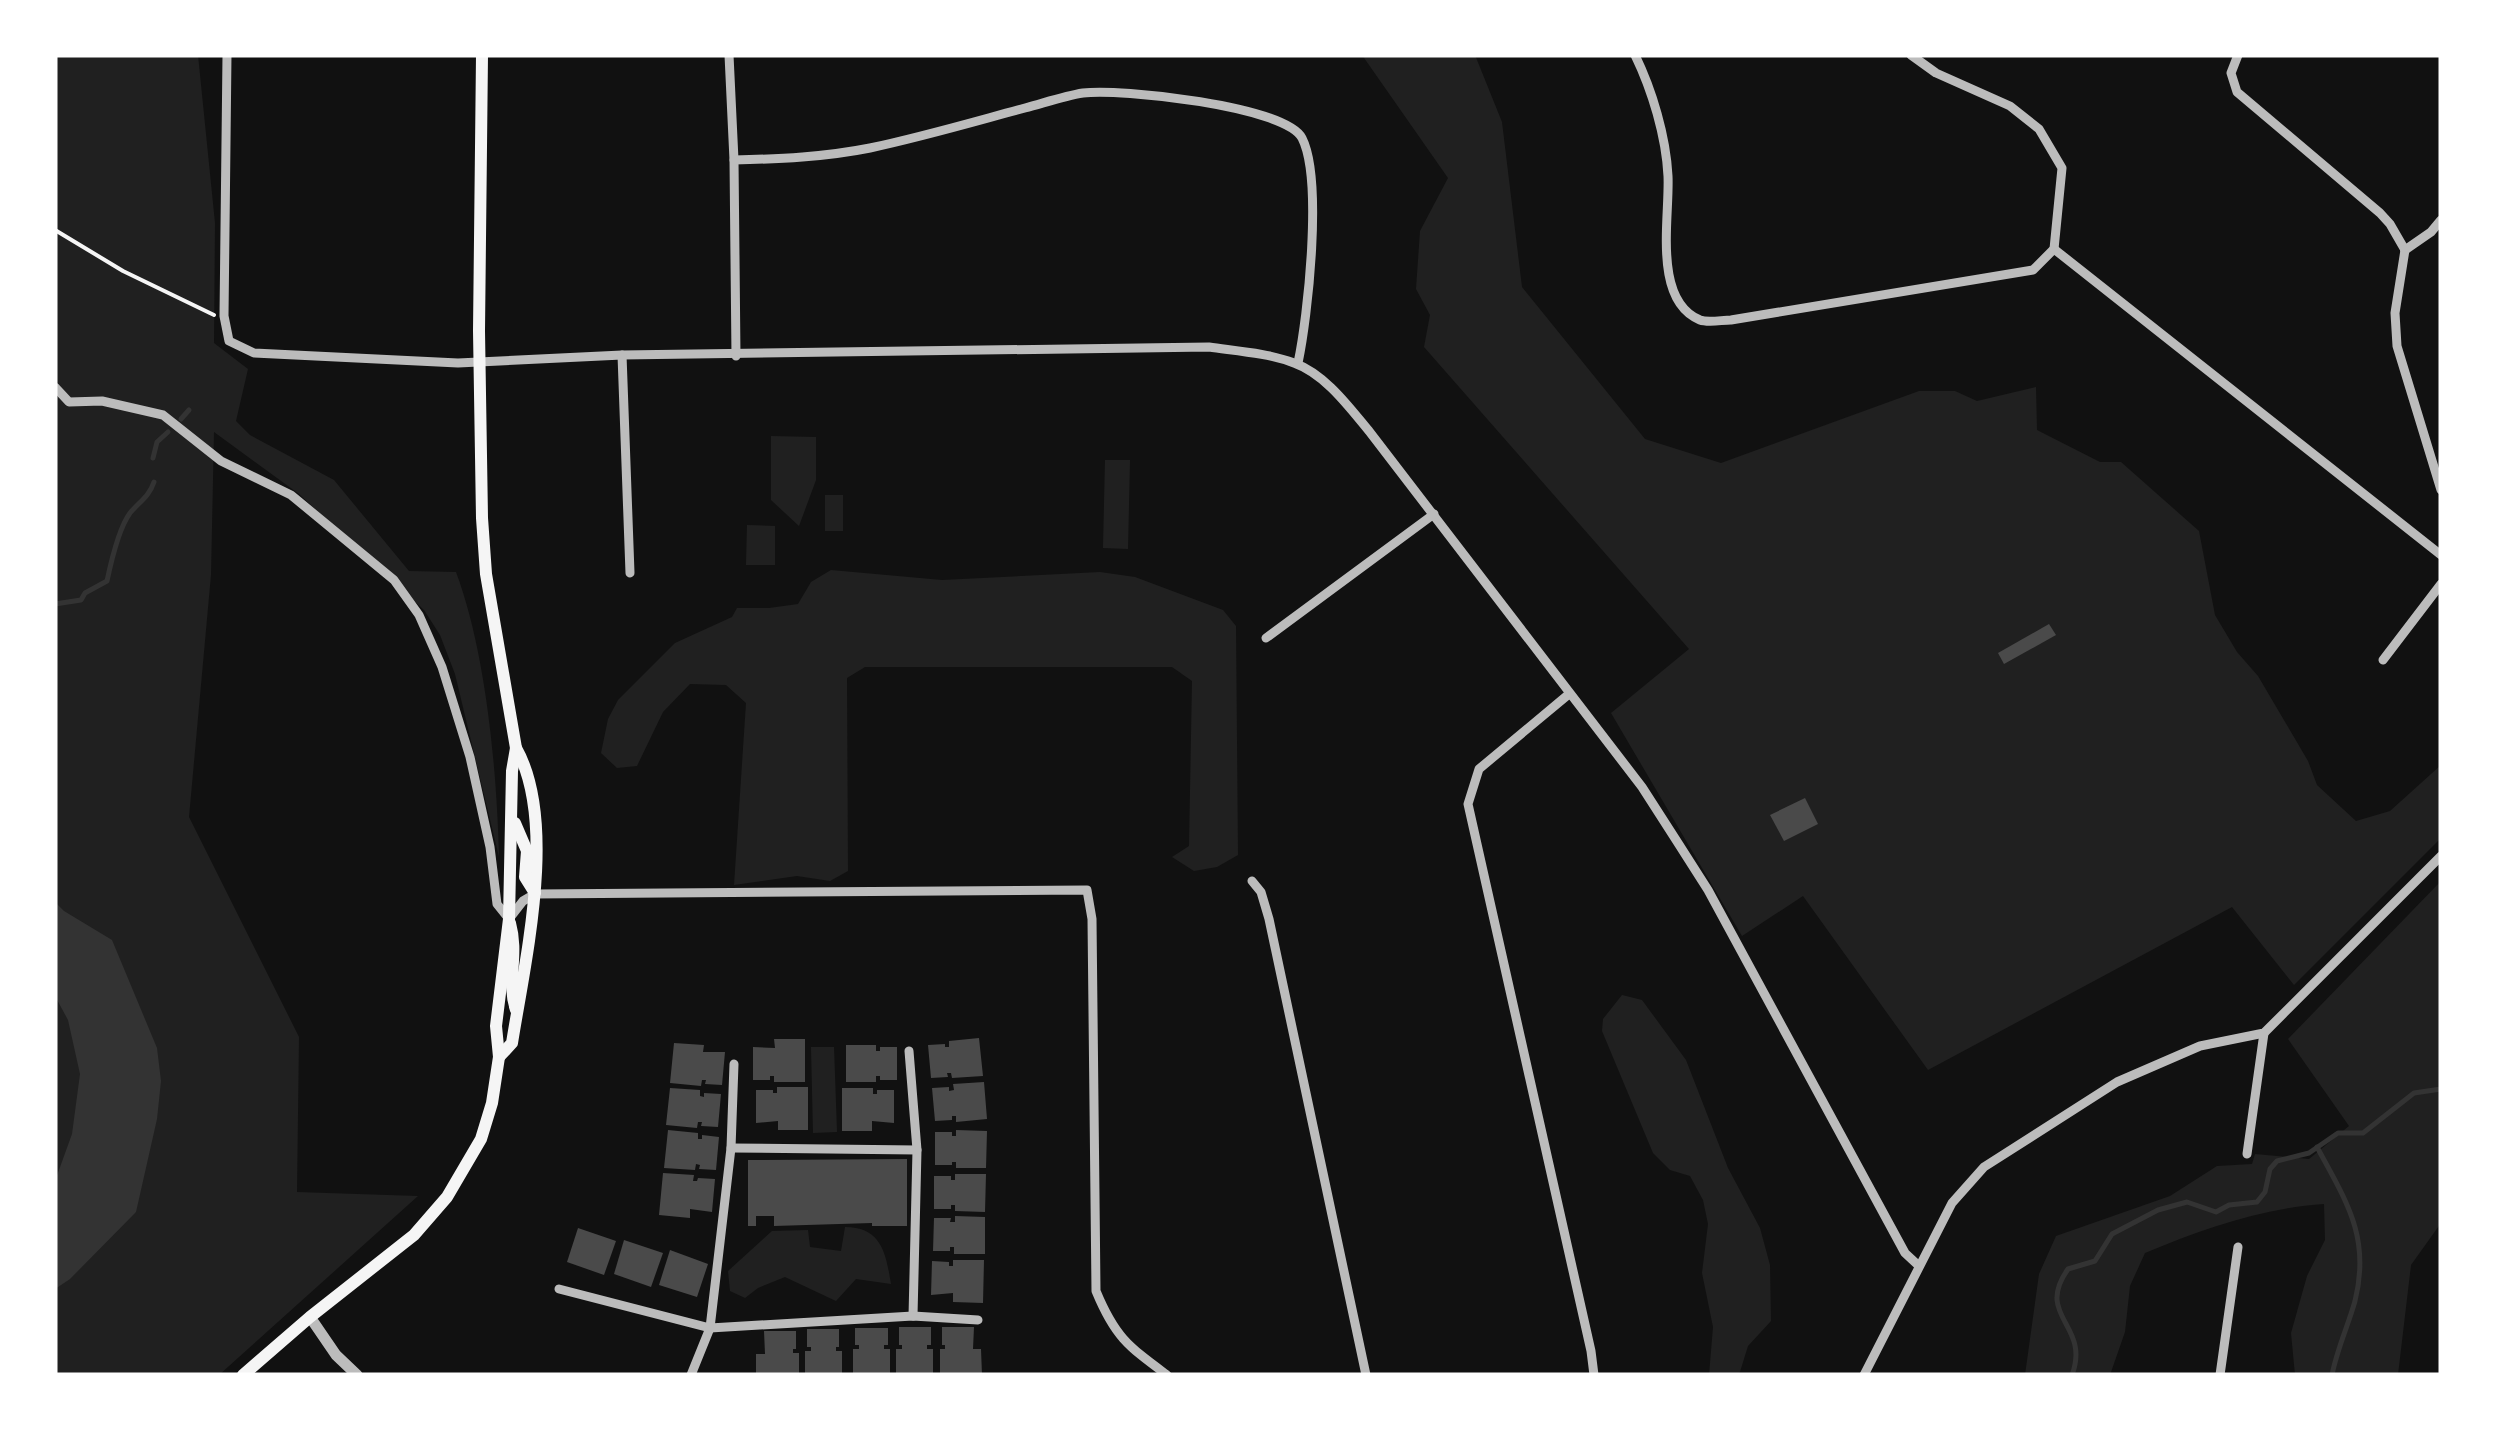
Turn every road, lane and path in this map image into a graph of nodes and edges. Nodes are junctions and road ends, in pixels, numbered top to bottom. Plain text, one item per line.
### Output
1 (227, 55) edge
2 (482, 55) edge
3 (729, 55) edge
4 (1635, 55) edge
5 (1912, 55) edge
6 (2238, 55) edge
7 (734, 160) junction
8 (2441, 220) edge
9 (55, 230) edge
10 (2054, 250) junction
11 (2405, 250) junction
12 (224, 316) junction
13 (622, 355) junction
14 (736, 356) junction
15 (479, 361) junction
16 (1298, 364) junction
17 (55, 387) edge
18 (2441, 490) edge
19 (1434, 514) junction
20 (2441, 555) edge
21 (630, 573) dead end
22 (2441, 584) edge
23 (1266, 638) dead end
24 (2383, 660) dead end
25 (1569, 694) junction
26 (516, 748) junction
27 (512, 816) junction
28 (2441, 856) edge
29 (1252, 880) dead end
30 (535, 894) junction
31 (508, 920) junction
32 (517, 1013) junction
33 (2264, 1033) junction
34 (910, 1051) dead end
35 (500, 1058) junction
36 (734, 1064) dead end
37 (731, 1148) junction
38 (916, 1150) junction
39 (2246, 1154) dead end
40 (2238, 1247) dead end
41 (1918, 1266) junction
42 (559, 1289) dead end
43 (914, 1316) junction
44 (310, 1317) junction
45 (978, 1320) dead end
46 (710, 1328) junction
47 (243, 1375) edge
48 (358, 1375) edge
49 (692, 1375) edge
50 (1167, 1375) edge
51 (1366, 1375) edge
52 (1594, 1375) edge
53 (1864, 1375) edge
54 (2220, 1375) edge

1 - 12 street
2 - 15 main road
3 - 7 street
4 - 10 street
5 - 10 street
6 - 11 street
7 - 14 street
7 - 16 street
8 - 11 street
9 - 12 path
10 - 20 street
11 - 18 street
12 - 15 street
13 - 14 street
13 - 15 street
13 - 21 street
14 - 16 street
15 - 26 main road
16 - 19 street
17 - 31 street
19 - 23 street
19 - 25 street
22 - 24 street
25 - 41 street
25 - 52 street
26 - 27 main road
26 - 30 main road
27 - 30 main road
27 - 31 main road
28 - 33 street
29 - 51 street
30 - 31 street
30 - 32 main road
30 - 50 street
31 - 32 main road
31 - 35 main road
32 - 35 main road
33 - 39 street
33 - 41 street
34 - 38 street
35 - 44 main road
36 - 37 street
37 - 38 street
37 - 46 street
38 - 43 street
40 - 54 street
41 - 53 street
42 - 46 street
43 - 45 street
43 - 46 street
44 - 47 main road
44 - 48 street
46 - 49 street

